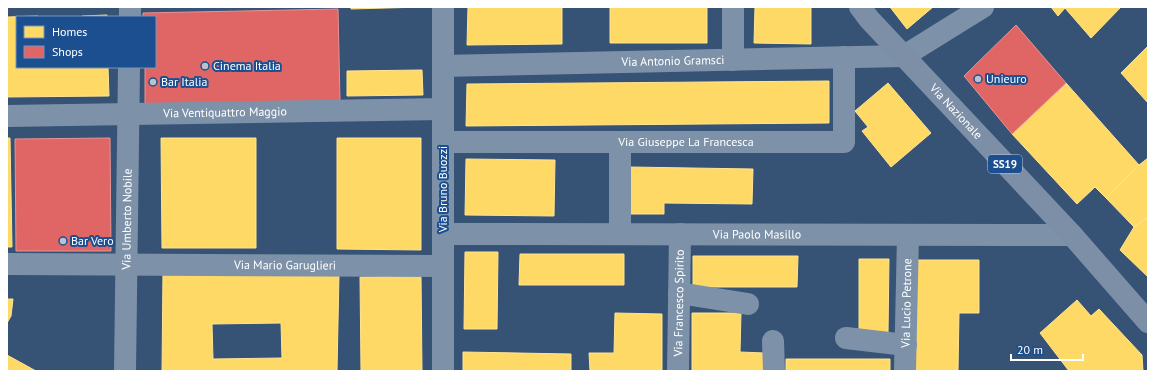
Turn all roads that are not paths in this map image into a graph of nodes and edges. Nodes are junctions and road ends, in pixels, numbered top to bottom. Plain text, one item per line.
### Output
1 (443, 7) edge
2 (733, 7) edge
3 (860, 7) edge
4 (983, 7) edge
5 (904, 56) junction
6 (844, 57) junction
7 (733, 60) junction
8 (443, 66) junction
9 (129, 68) edge
10 (443, 109) junction
11 (128, 114) junction
12 (7, 116) edge
13 (443, 142) junction
14 (620, 142) junction
15 (443, 234) junction
16 (620, 234) junction
17 (680, 234) junction
18 (908, 235) junction
19 (1072, 235) junction
20 (7, 264) edge
21 (126, 264) junction
22 (443, 266) junction
23 (679, 293) junction
24 (748, 304) dead end
25 (1148, 322) edge
26 (846, 338) dead end
27 (773, 341) dead end
28 (906, 345) junction
29 (125, 371) edge
30 (443, 371) edge
31 (678, 371) edge
32 (774, 371) edge
33 (905, 371) edge

1 - 8 street, Via Bruno Buozzi
2 - 7 street
3 - 5 main road, Via Nazionale / SS19
4 - 5 street
5 - 6 street, Via Antonio Gramsci
5 - 19 main road, Via Nazionale / SS19
6 - 7 street, Via Antonio Gramsci
6 - 14 street, Via Giuseppe La Francesca
7 - 8 street, Via Antonio Gramsci
8 - 10 street, Via Bruno Buozzi
9 - 11 street, Via Umberto Nobile
10 - 11 street, Via Ventiquattro Maggio
10 - 13 street, Via Bruno Buozzi
11 - 12 street, Via Ventiquattro Maggio
11 - 21 street, Via Umberto Nobile
13 - 14 street, Via Giuseppe La Francesca
13 - 15 street, Via Bruno Buozzi
14 - 16 street
15 - 16 street, Via Paolo Masillo
15 - 22 street, Via Bruno Buozzi
16 - 17 street, Via Paolo Masillo
17 - 18 street, Via Paolo Masillo
17 - 23 street, Via Francesco Spirito
18 - 19 street, Via Paolo Masillo
18 - 28 street, Via Lucio Petrone
19 - 25 main road, Via Nazionale / SS19
20 - 21 street, Via Mario Garuglieri
21 - 22 street, Via Mario Garuglieri
21 - 29 street, Via Umberto Nobile
22 - 30 street, Via Bruno Buozzi
23 - 24 street
23 - 31 street, Via Francesco Spirito
26 - 28 street
27 - 32 street
28 - 33 street, Via Lucio Petrone

